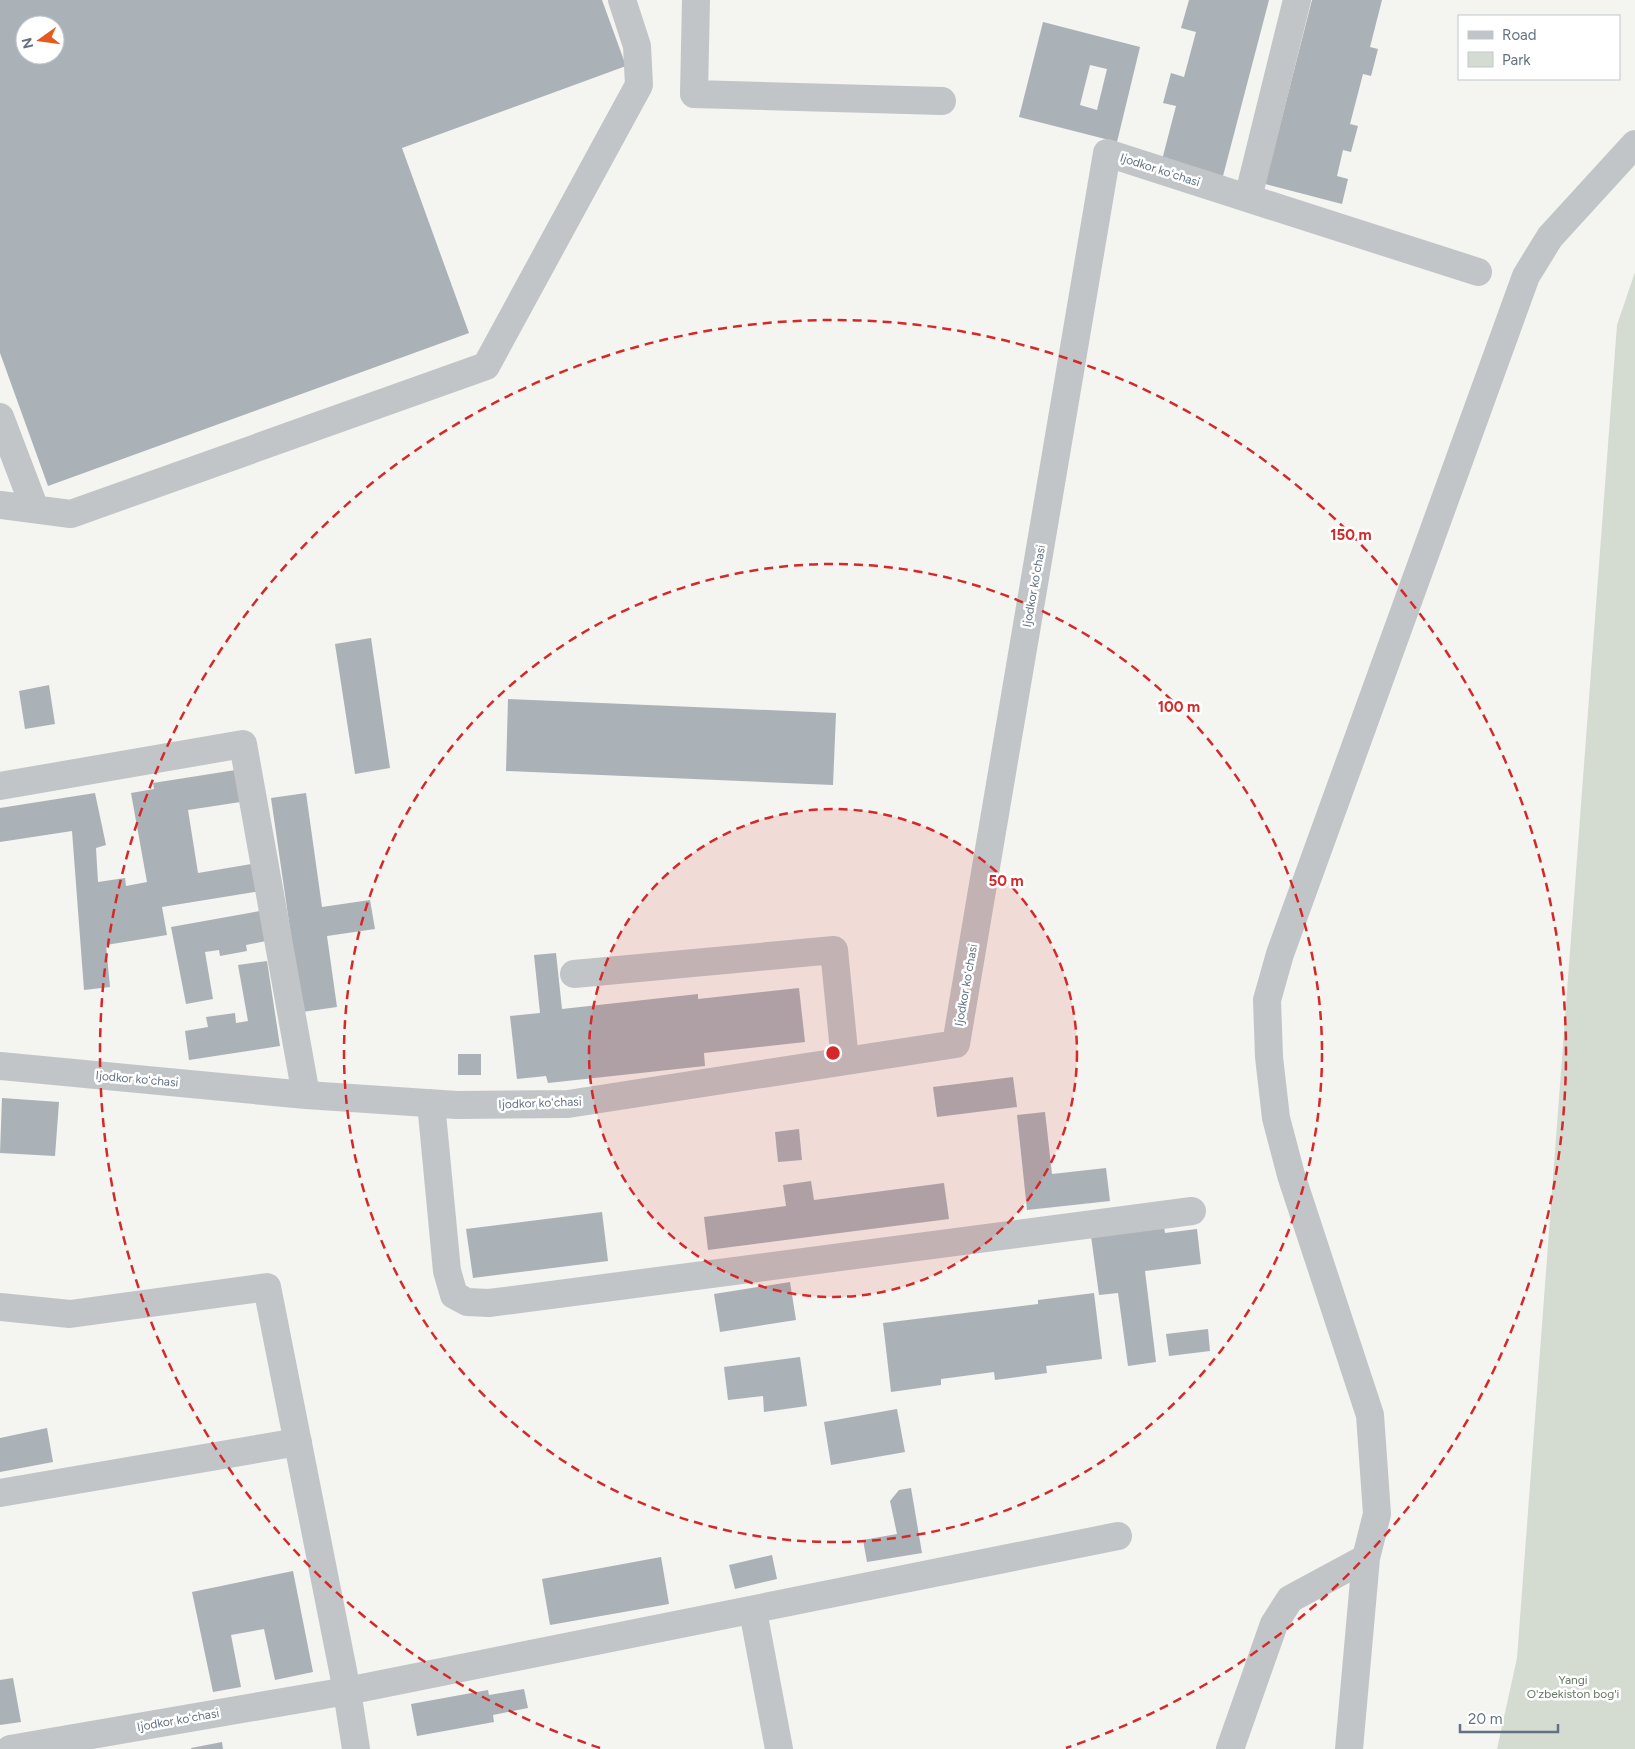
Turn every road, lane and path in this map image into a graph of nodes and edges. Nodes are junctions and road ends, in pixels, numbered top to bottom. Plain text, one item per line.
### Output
1 (622, 0) edge
2 (696, 0) edge
3 (1298, 0) edge
4 (942, 101) dead end
5 (1635, 144) edge
6 (1248, 198) junction
7 (1478, 272) dead end
8 (0, 417) edge
9 (0, 505) edge
10 (36, 509) junction
11 (0, 786) edge
12 (574, 974) dead end
13 (845, 1061) junction
14 (0, 1066) edge
15 (306, 1095) junction
16 (431, 1103) junction
17 (1192, 1211) dead end
18 (0, 1307) edge
19 (298, 1442) junction
20 (0, 1493) edge
21 (1118, 1536) dead end
22 (1366, 1558) junction
23 (752, 1611) junction
24 (347, 1691) junction
25 (10, 1749) edge
26 (356, 1749) edge
27 (779, 1749) edge
28 (1230, 1749) edge
29 (1349, 1749) edge

1 - 10 street
2 - 4 street
3 - 6 street
5 - 22 street
6 - 7 street, Ijodkor koʻchasi
6 - 13 street, Ijodkor koʻchasi
8 - 10 street
9 - 10 street
11 - 15 street
12 - 13 street
13 - 16 street, Ijodkor koʻchasi
14 - 15 street, Ijodkor koʻchasi
15 - 16 street, Ijodkor koʻchasi
16 - 17 street
18 - 19 street
19 - 20 street
19 - 24 street
21 - 23 street, Ijodkor koʻchasi
22 - 28 street
22 - 29 street
23 - 24 street, Ijodkor koʻchasi
23 - 27 street
24 - 25 street, Ijodkor koʻchasi
24 - 26 street

